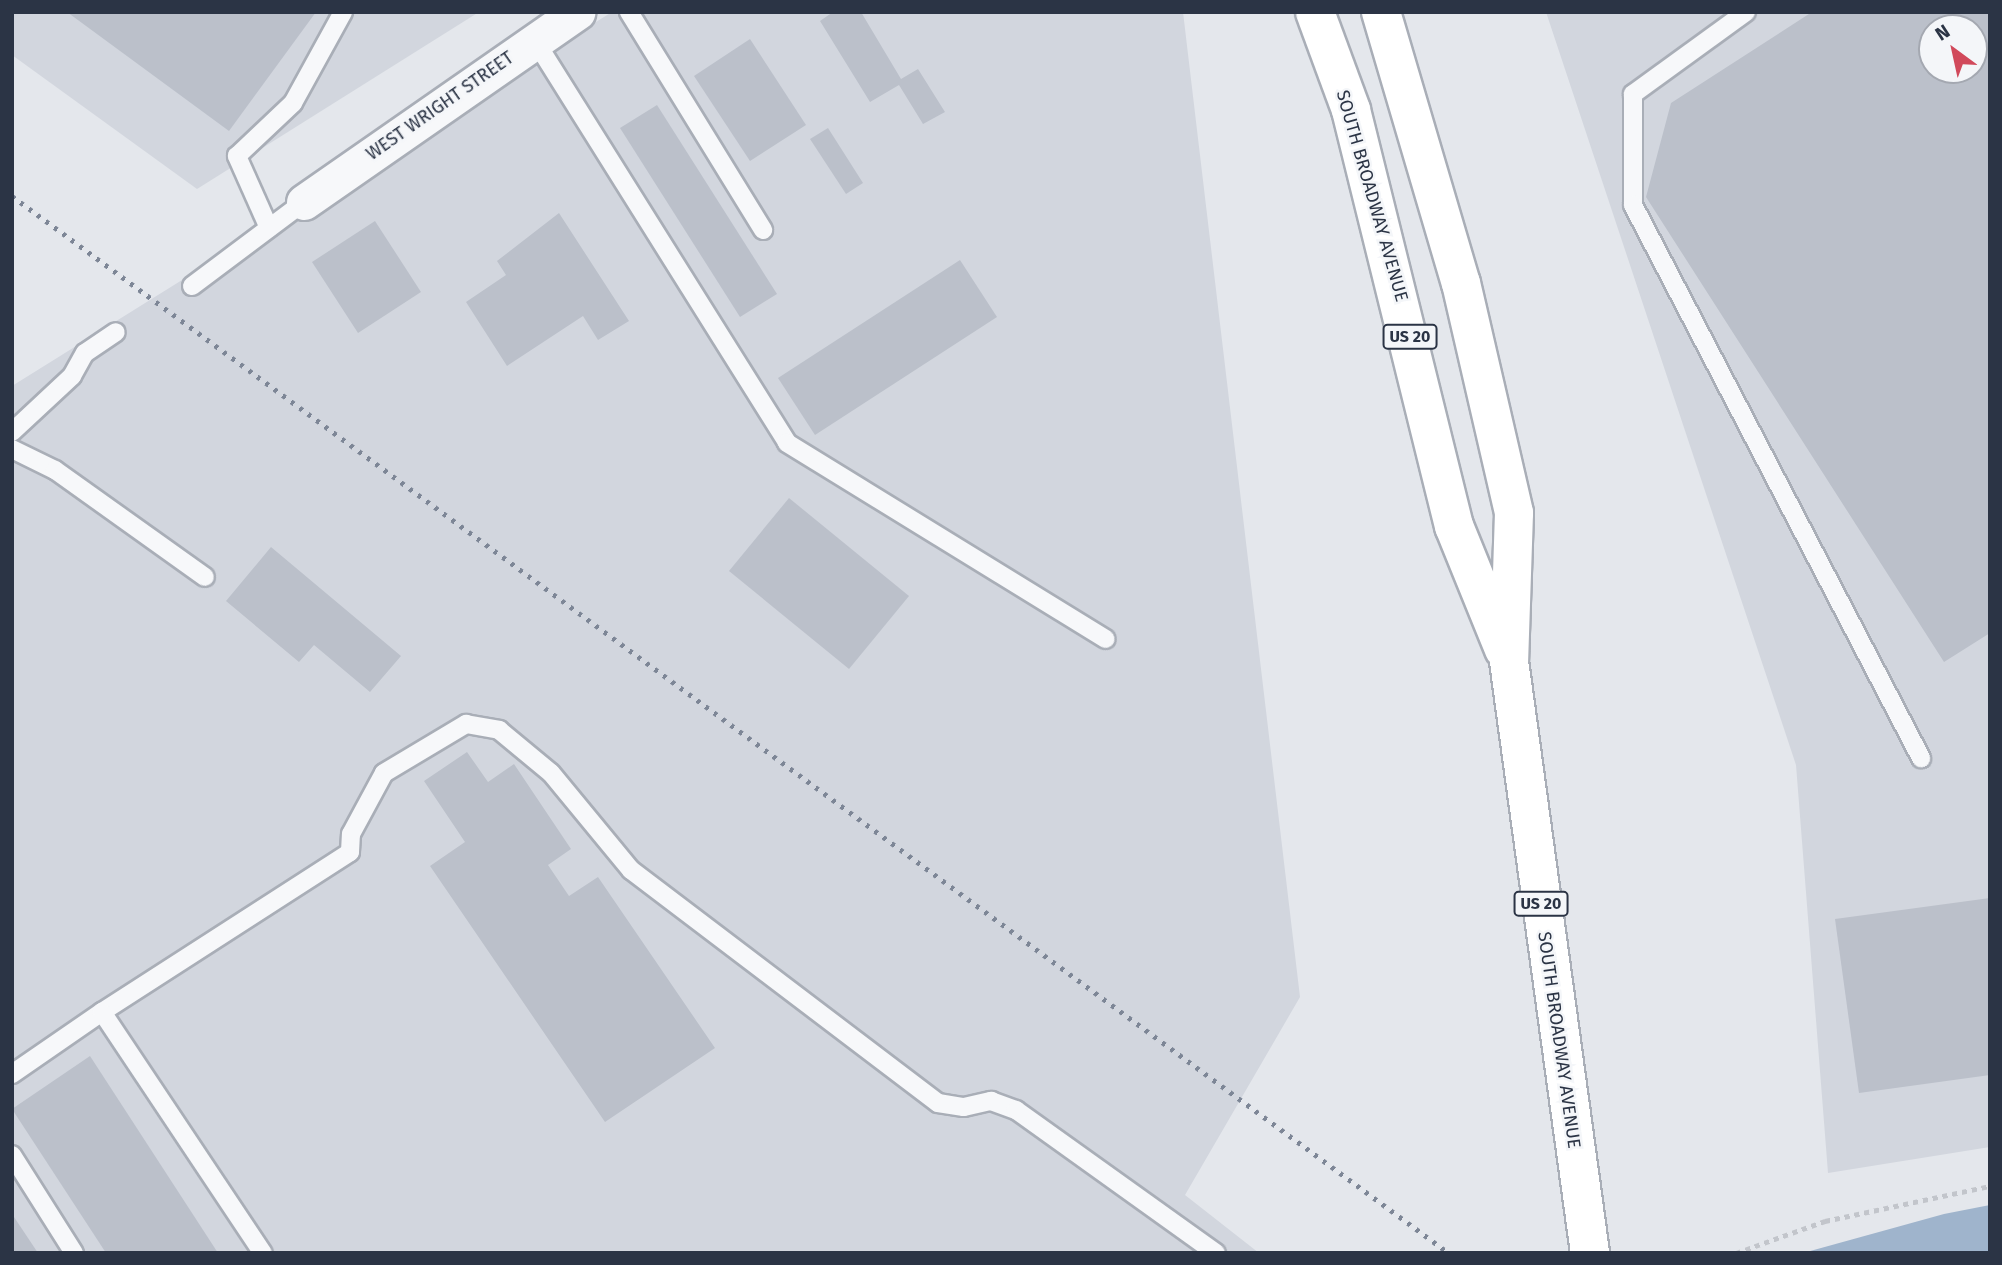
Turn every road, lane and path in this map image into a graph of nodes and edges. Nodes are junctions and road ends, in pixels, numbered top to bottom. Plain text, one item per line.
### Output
1 (343, 12) edge
2 (577, 12) edge
3 (629, 12) edge
4 (1315, 12) edge
5 (1381, 12) edge
6 (1399, 12) edge
7 (1746, 12) edge
8 (534, 39) junction
9 (1409, 92) junction
10 (304, 202) joint
11 (270, 228) junction
12 (763, 230) dead end
13 (192, 286) dead end
14 (116, 332) dead end
15 (12, 432) edge
16 (12, 449) edge
17 (205, 577) dead end
18 (1106, 639) dead end
19 (1509, 660) junction
20 (1921, 758) dead end
21 (102, 1012) junction
22 (12, 1074) edge
23 (12, 1155) edge
24 (1990, 1186) edge
25 (74, 1253) edge
26 (263, 1253) edge
27 (1216, 1253) edge
28 (1590, 1253) edge
29 (1736, 1253) edge

1 - 11 lane
2 - 8 street, WEST WRIGHT STREET
3 - 12 lane
4 - 19 main road, SOUTH BROADWAY AVENUE / US 20
5 - 9 main road, SOUTH BROADWAY AVENUE / US 20
6 - 9 main road
7 - 20 lane
8 - 10 street, WEST WRIGHT STREET
8 - 18 lane
9 - 19 main road, SOUTH BROADWAY AVENUE / US 20
10 - 11 lane
11 - 13 lane
14 - 15 lane
16 - 17 lane
19 - 28 main road, SOUTH BROADWAY AVENUE / US 20
21 - 22 lane
21 - 26 lane
21 - 27 lane
23 - 25 lane
24 - 29 path

